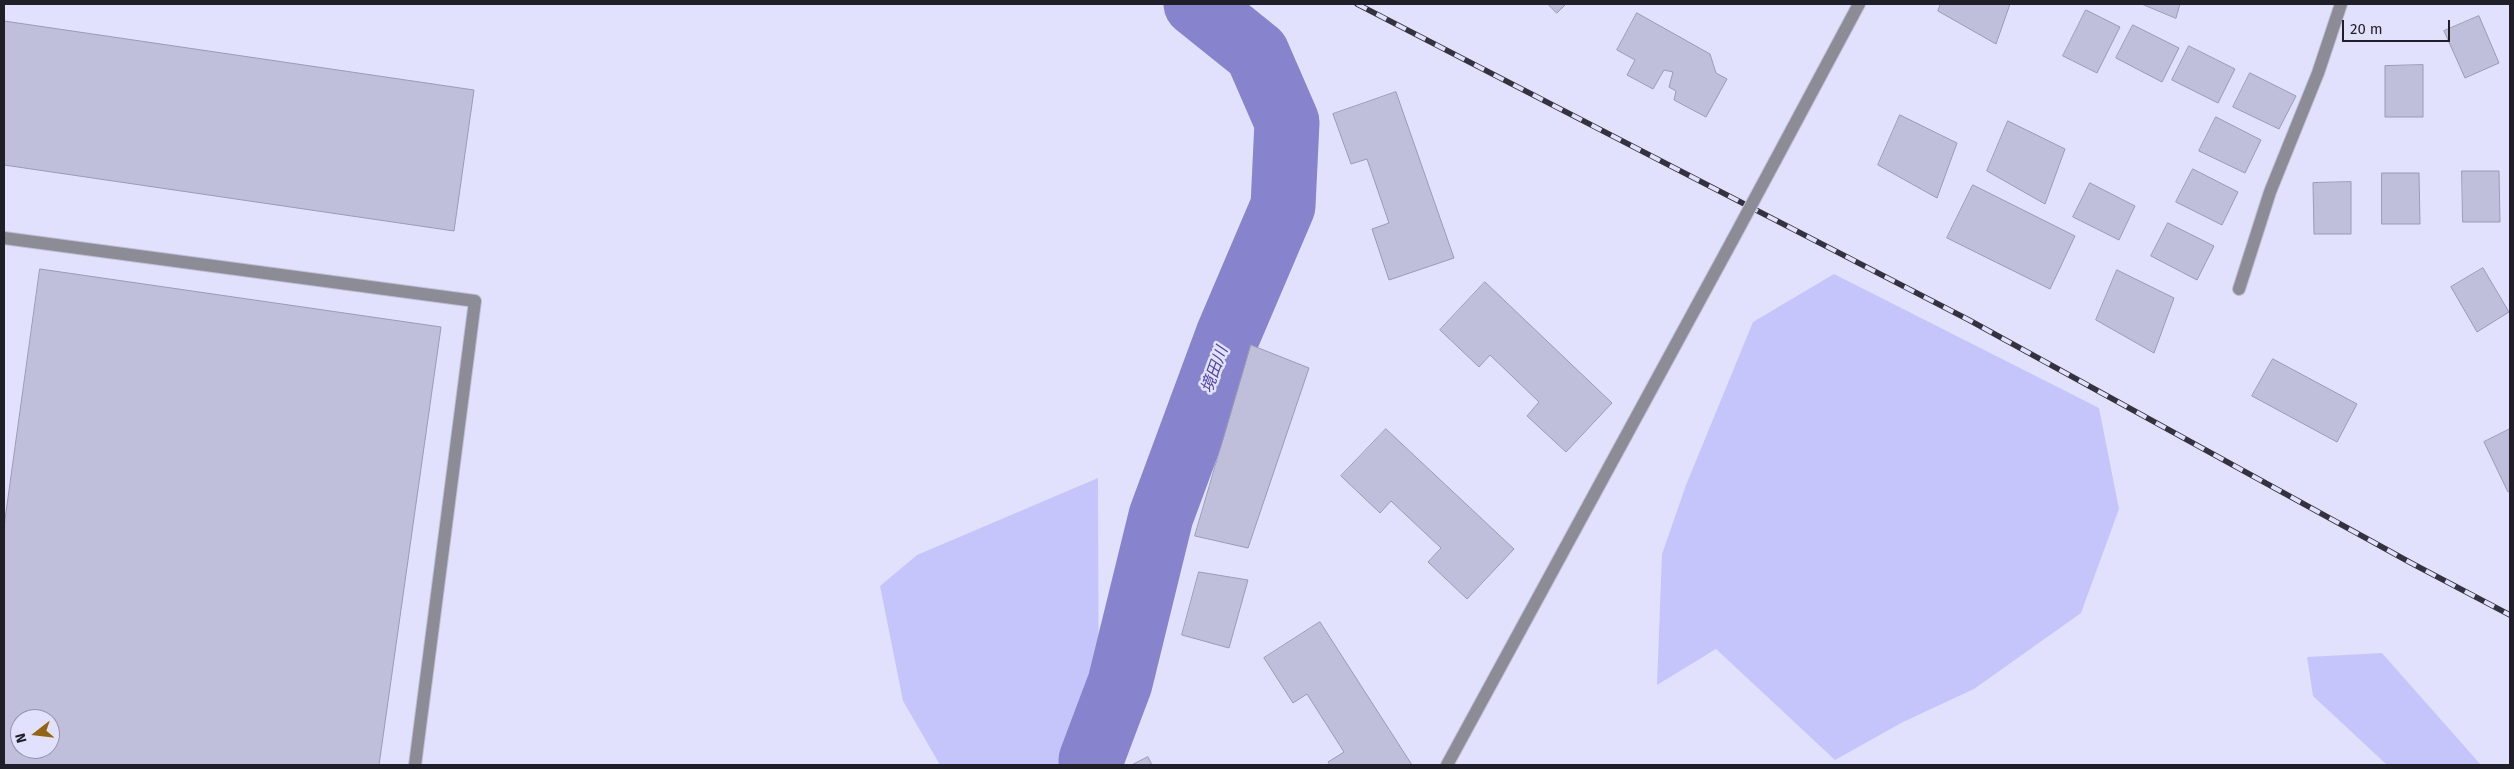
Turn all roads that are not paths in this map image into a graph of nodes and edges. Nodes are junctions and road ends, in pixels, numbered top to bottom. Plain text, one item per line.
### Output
1 (1859, 4) edge
2 (2341, 4) edge
3 (4, 238) edge
4 (2239, 288) dead end
5 (415, 765) edge
6 (1447, 765) edge

1 - 6 street, bridge
2 - 4 street
3 - 5 street

